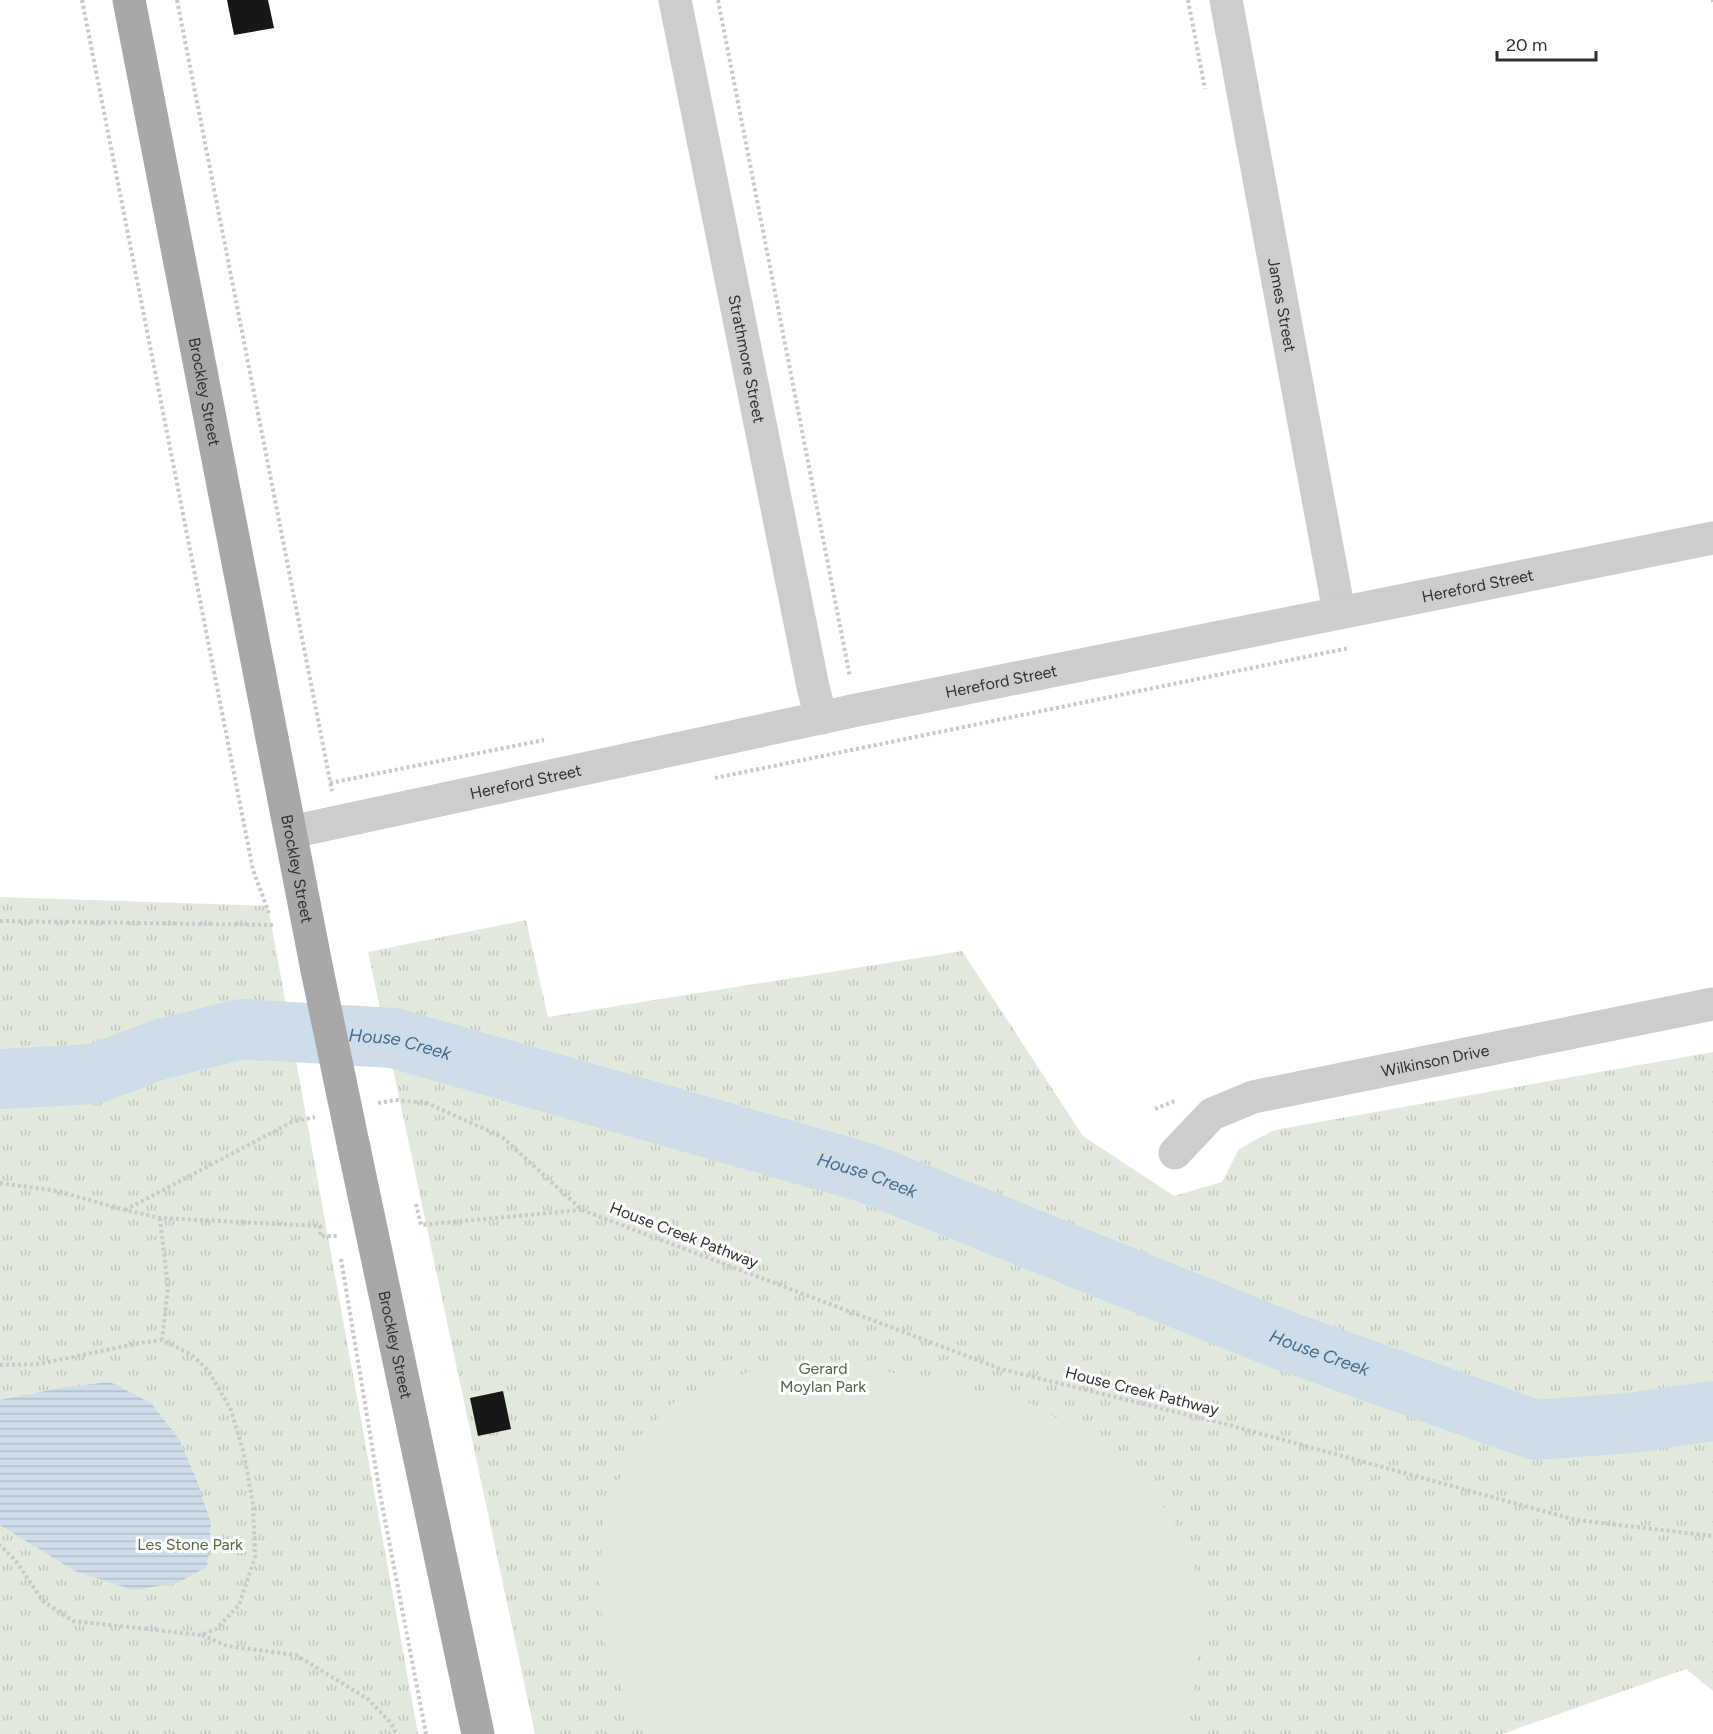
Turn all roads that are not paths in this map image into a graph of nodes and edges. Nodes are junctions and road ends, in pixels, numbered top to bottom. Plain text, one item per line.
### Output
1 (129, 0) edge
2 (675, 0) edge
3 (1226, 0) edge
4 (1713, 538) edge
5 (1339, 612) junction
6 (821, 717) junction
7 (291, 832) junction
8 (1713, 1004) edge
9 (1175, 1153) dead end
10 (478, 1734) edge

1 - 7 main road, Brockley Street
2 - 6 street, Strathmore Street
3 - 5 street, James Street
4 - 5 street, Hereford Street
5 - 6 street, Hereford Street
6 - 7 street, Hereford Street
7 - 10 main road, Brockley Street, bridge
8 - 9 street, Wilkinson Drive

